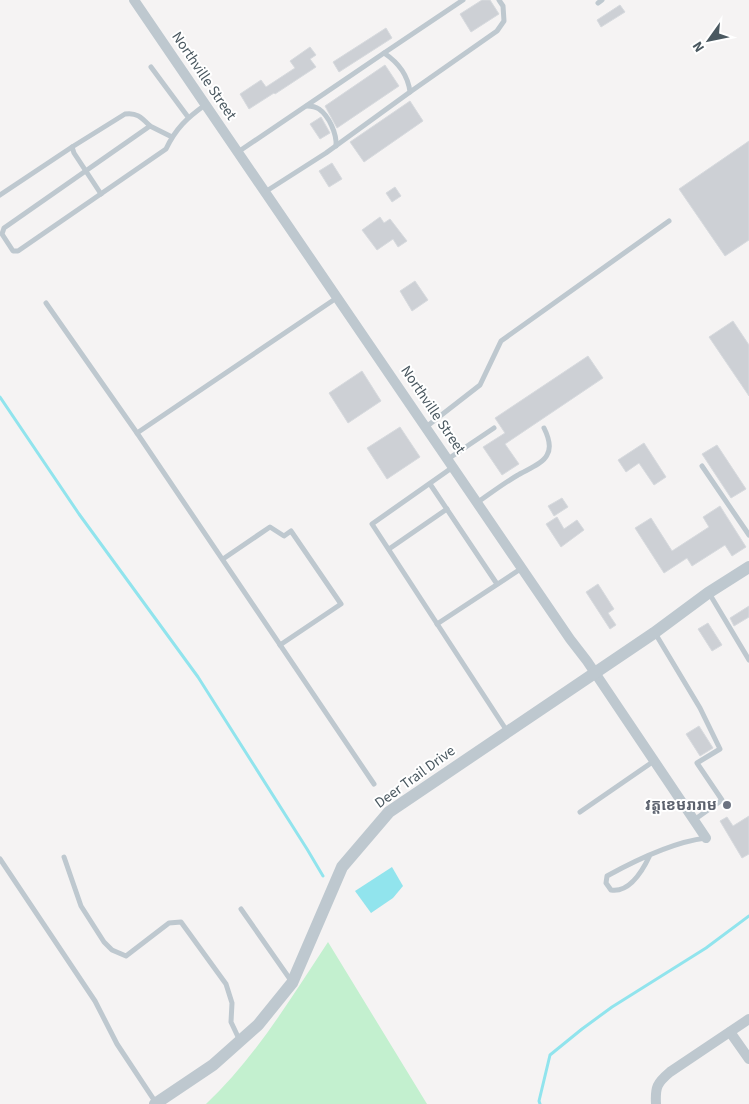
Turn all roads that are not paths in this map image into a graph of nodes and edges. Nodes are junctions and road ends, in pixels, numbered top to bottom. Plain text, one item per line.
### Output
1 (134, 0) edge
2 (463, 0) edge
3 (499, 0) edge
4 (384, 53) junction
5 (151, 67) dead end
6 (410, 92) junction
7 (205, 105) junction
8 (307, 106) junction
9 (188, 117) junction
10 (150, 126) junction
11 (172, 136) junction
12 (336, 146) junction
13 (72, 147) junction
14 (238, 152) junction
15 (86, 171) junction
16 (265, 192) junction
17 (101, 194) junction
18 (0, 195) edge
19 (669, 221) dead end
20 (2, 226) edge
21 (338, 297) junction
22 (46, 303) dead end
23 (426, 426) junction
24 (494, 428) dead end
25 (544, 428) dead end
26 (137, 432) junction
27 (451, 463) junction
28 (702, 466) dead end
29 (430, 484) junction
30 (478, 502) junction
31 (447, 509) junction
32 (749, 535) edge
33 (388, 549) junction
34 (223, 559) junction
35 (749, 567) edge
36 (523, 568) junction
37 (498, 584) junction
38 (708, 593) junction
39 (437, 624) junction
40 (654, 633) junction
41 (280, 646) junction
42 (749, 660) edge
43 (594, 672) junction
44 (507, 731) junction
45 (654, 761) junction
46 (374, 784) dead end
47 (580, 812) dead end
48 (694, 820) junction
49 (706, 838) joint
50 (650, 856) junction
51 (64, 857) dead end
52 (0, 859) edge
53 (241, 909) dead end
54 (292, 982) junction
55 (749, 1019) edge
56 (730, 1032) junction
57 (240, 1041) junction
58 (749, 1060) edge
59 (155, 1104) edge
60 (656, 1104) edge

1 - 7 street, Northville Street
2 - 4 lane
3 - 6 lane
4 - 6 lane
4 - 8 lane
5 - 9 lane
6 - 12 lane
7 - 9 lane
7 - 14 street, Northville Street
8 - 12 lane
8 - 14 lane
9 - 11 lane
10 - 11 lane
10 - 13 lane
10 - 15 lane
11 - 17 lane
12 - 16 lane
13 - 15 lane
13 - 18 lane
14 - 16 street, Northville Street
15 - 17 lane
15 - 20 lane
16 - 21 street, Northville Street
17 - 20 lane
19 - 23 lane
21 - 23 street, Northville Street
21 - 26 lane
22 - 26 lane
23 - 27 street, Northville Street
24 - 27 lane
25 - 30 lane
26 - 34 lane
27 - 29 lane
27 - 30 street, Northville Street
28 - 32 lane
29 - 31 lane
29 - 33 lane
30 - 36 street, Northville Street
31 - 33 lane
31 - 37 lane
33 - 39 lane
34 - 41 lane
34 - 41 lane
35 - 38 street, Deer Trail Drive
36 - 37 lane
36 - 43 street, Northville Street
37 - 39 lane
38 - 40 street, Deer Trail Drive
38 - 42 lane
39 - 44 lane
40 - 43 street, Deer Trail Drive
40 - 48 lane
41 - 46 lane
43 - 44 street, Deer Trail Drive
43 - 45 street, Northville Street
44 - 54 street, Deer Trail Drive
45 - 47 lane
45 - 48 street, Northville Street
48 - 49 street, Northville Street
49 - 50 lane
50 - 50 lane
51 - 57 lane
52 - 59 lane
53 - 54 lane
54 - 57 street, Deer Trail Drive
55 - 56 street
56 - 58 street
56 - 60 street
57 - 59 street, Deer Trail Drive

